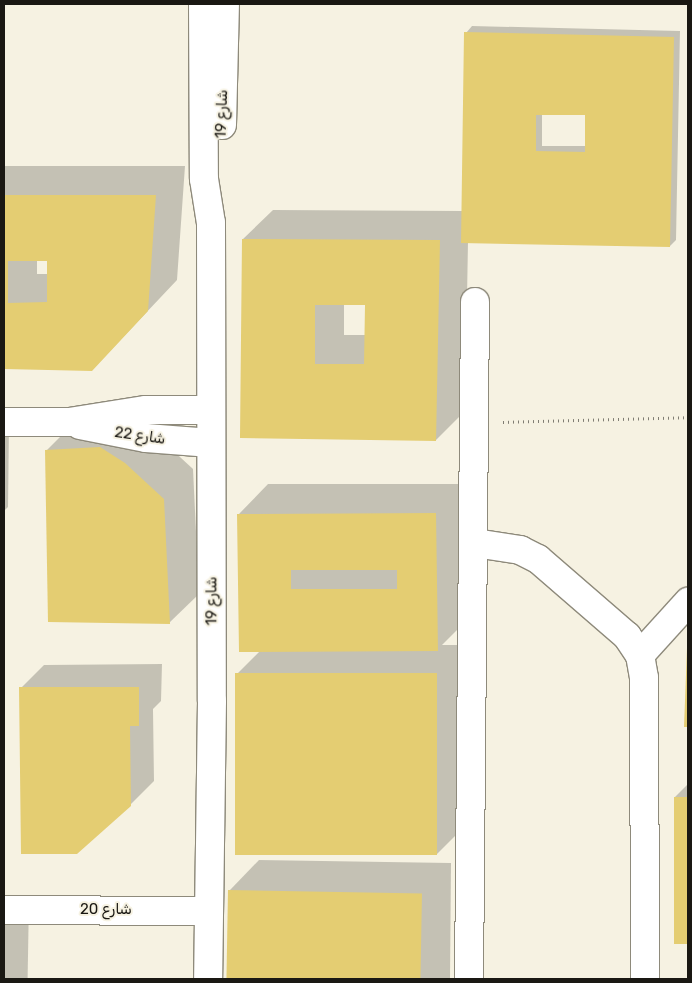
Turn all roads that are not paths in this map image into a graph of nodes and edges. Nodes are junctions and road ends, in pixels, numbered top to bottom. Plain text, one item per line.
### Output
1 (203, 4) edge
2 (225, 4) edge
3 (240, 4) edge
4 (223, 96) junction
5 (211, 223) junction
6 (475, 302) dead end
7 (211, 410) junction
8 (4, 422) edge
9 (69, 422) junction
10 (211, 443) junction
11 (475, 542) junction
12 (688, 602) edge
13 (640, 655) junction
14 (4, 910) edge
15 (208, 911) junction
16 (208, 979) edge
17 (469, 979) edge
18 (645, 979) edge

1 - 5 street, شارع 19
2 - 4 street, شارع 19
3 - 4 street
4 - 5 street, شارع 19
5 - 7 street, شارع 19
6 - 11 street
7 - 9 street, شارع 22
7 - 10 street, شارع 19
8 - 9 street, شارع 22
9 - 10 street, شارع 22
10 - 15 street, شارع 19
11 - 13 street
11 - 17 street
12 - 13 street
13 - 18 street
14 - 15 street, شارع 20
15 - 16 street, شارع 19

